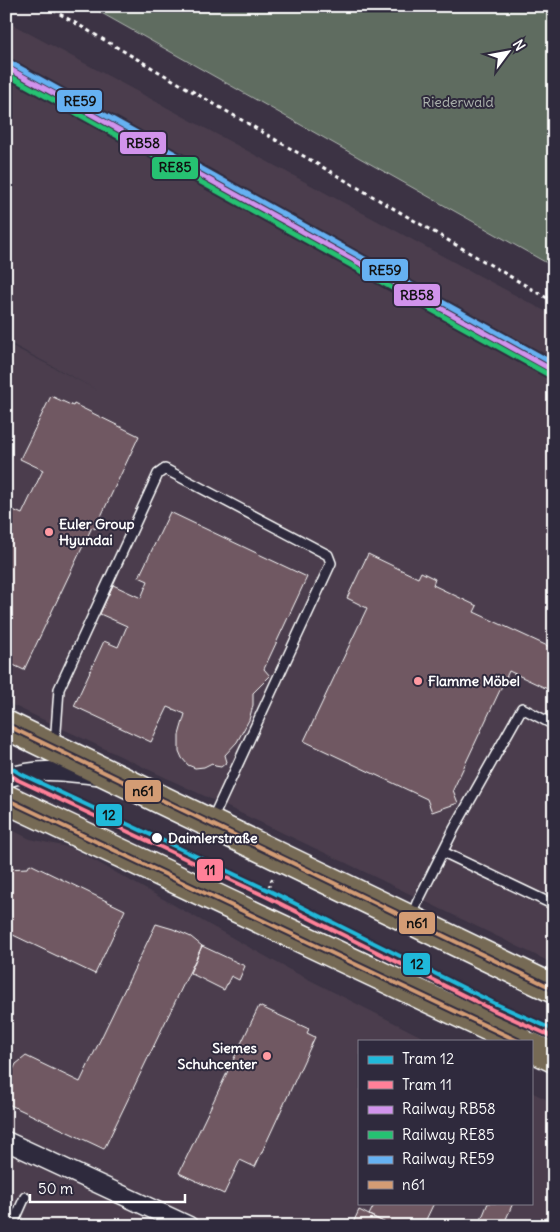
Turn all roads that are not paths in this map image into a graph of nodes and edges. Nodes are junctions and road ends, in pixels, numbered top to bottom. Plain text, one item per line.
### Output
1 (554, 724) edge
2 (6, 725) edge
3 (48, 746) junction
4 (6, 778) edge
5 (123, 781) junction
6 (14, 808) edge
7 (210, 824) junction
8 (443, 852) junction
9 (554, 905) edge
10 (411, 920) junction
11 (554, 989) edge
12 (517, 1040) edge
13 (532, 1047) edge
14 (554, 1058) edge
15 (6, 1141) edge
16 (25, 1197) dead end
17 (12, 1226) edge
18 (189, 1226) edge

1 - 8 lane
2 - 3 main road
3 - 5 main road
3 - 7 lane
4 - 5 street
5 - 7 main road
6 - 12 main road
7 - 10 main road
8 - 9 lane
8 - 10 lane
10 - 11 main road
13 - 14 main road
15 - 18 street
16 - 17 lane

